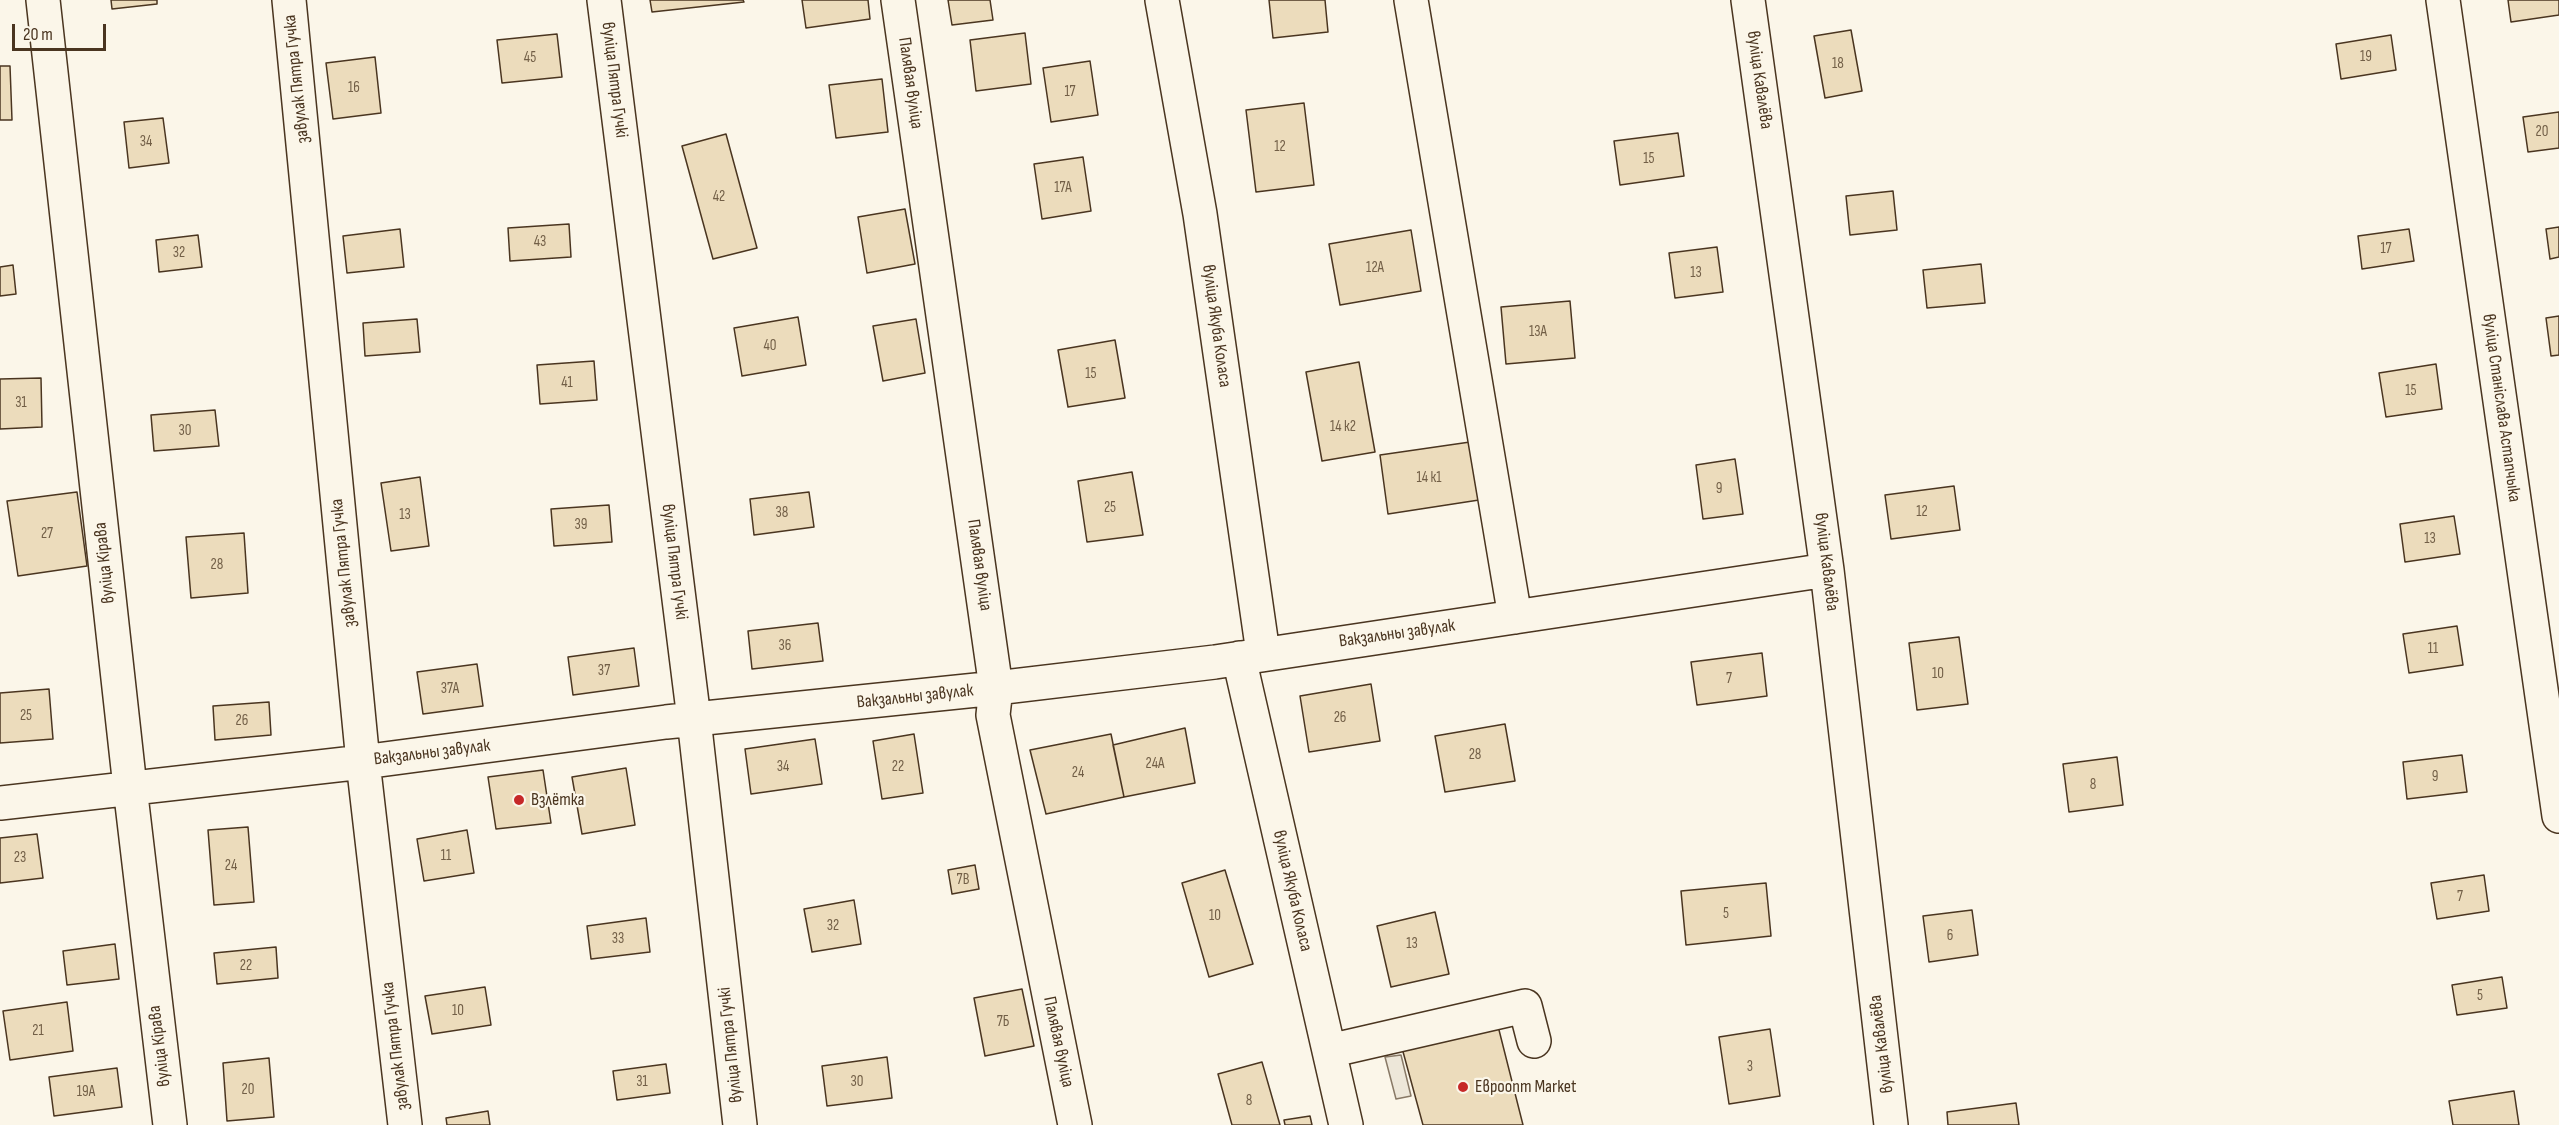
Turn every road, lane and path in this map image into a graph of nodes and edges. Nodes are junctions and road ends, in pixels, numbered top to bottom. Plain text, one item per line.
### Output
1 (43, 0) edge
2 (290, 0) edge
3 (604, 0) edge
4 (898, 0) edge
5 (1162, 0) edge
6 (1411, 0) edge
7 (1748, 0) edge
8 (2444, 0) edge
9 (1827, 570) junction
10 (1515, 617) junction
11 (1251, 656) junction
12 (996, 688) junction
13 (694, 719) junction
14 (363, 762) junction
15 (130, 787) junction
16 (0, 803) edge
17 (2559, 816) edge
18 (1534, 1041) dead end
19 (1329, 1051) junction
20 (170, 1125) edge
21 (405, 1125) edge
22 (740, 1125) edge
23 (1075, 1125) edge
24 (1346, 1125) edge
25 (1891, 1125) edge

1 - 15 street, вуліца Кірава
2 - 14 street, завулак Пятра Гучка
3 - 13 street, вуліца Пятра Гучкі
4 - 12 street, Палявая вуліца
5 - 11 street, вуліца Якуба Коласа
6 - 10 street
7 - 9 street, вуліца Кавалёва
8 - 17 street, вуліца Станіслава Астапчыка
9 - 10 street, Вакзальны завулак
9 - 25 street, вуліца Кавалёва
10 - 11 street, Вакзальны завулак
11 - 12 street, Вакзальны завулак
11 - 19 street, вуліца Якуба Коласа
12 - 13 street, Вакзальны завулак
12 - 23 street, Палявая вуліца
13 - 14 street, Вакзальны завулак
13 - 22 street, вуліца Пятра Гучкі
14 - 15 street, Вакзальны завулак
14 - 21 street, завулак Пятра Гучка
15 - 16 street, Вакзальны завулак
15 - 20 street, вуліца Кірава
18 - 19 street
19 - 24 street, вуліца Якуба Коласа

